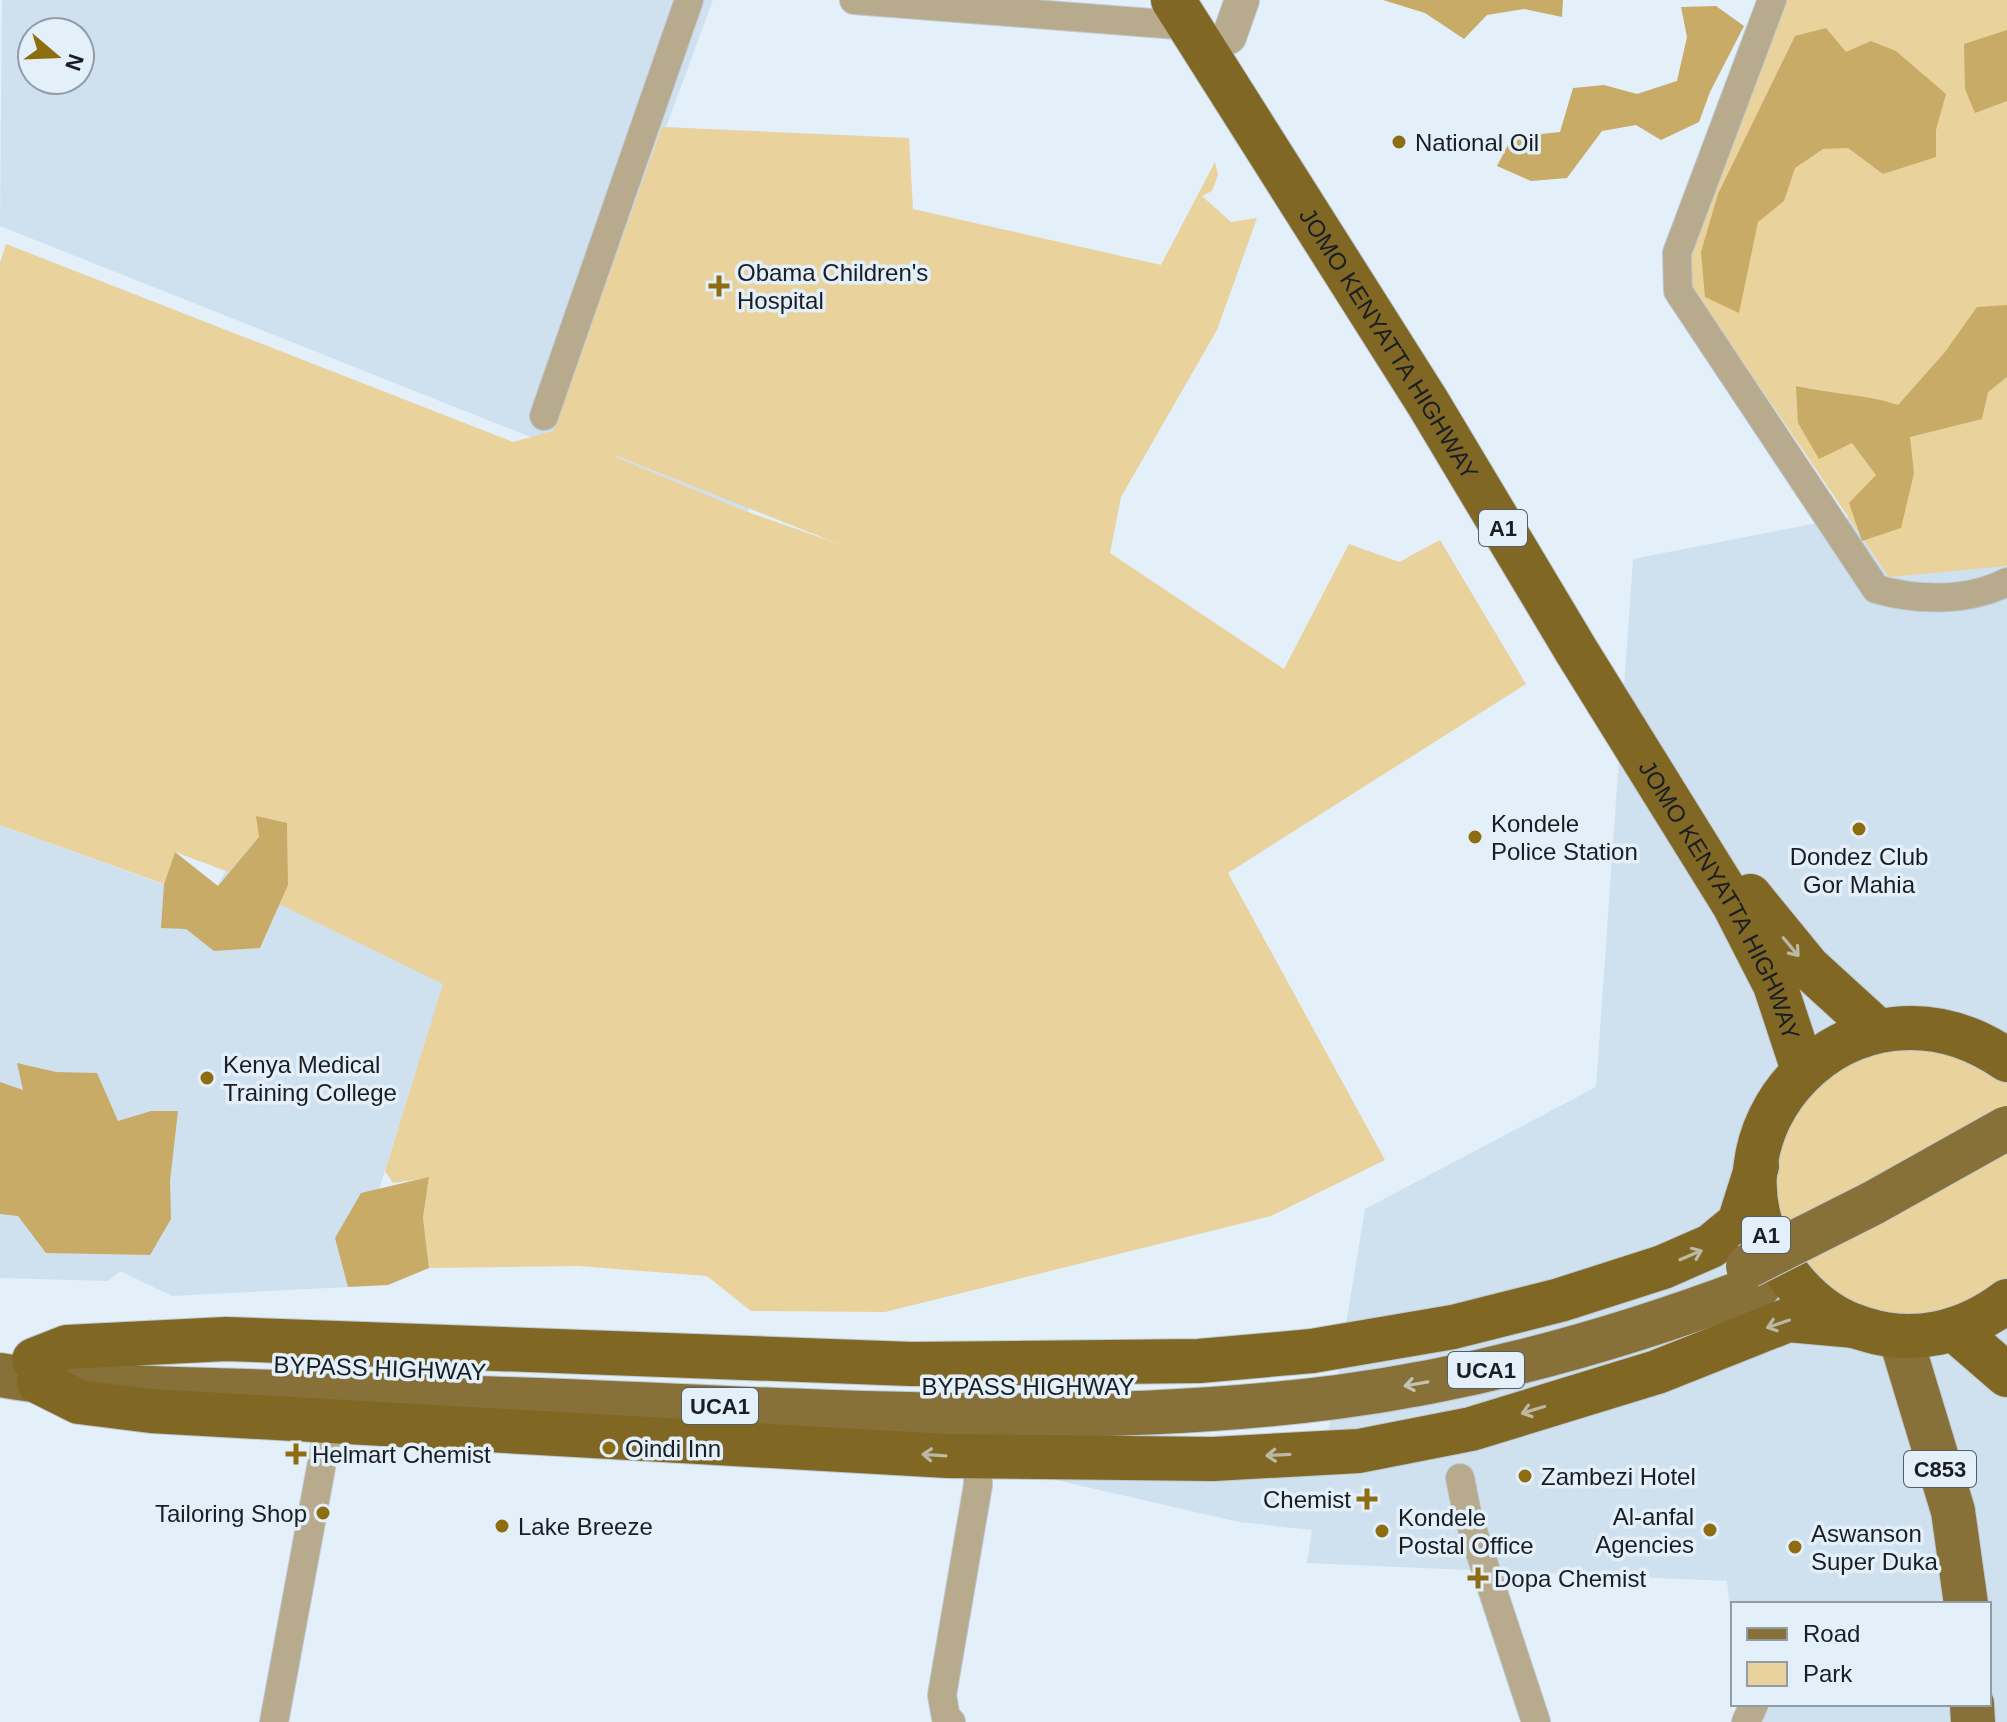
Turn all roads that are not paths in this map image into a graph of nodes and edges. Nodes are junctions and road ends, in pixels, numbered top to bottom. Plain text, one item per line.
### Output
1 (689, 0) edge
2 (854, 0) edge
3 (1772, 0) edge
4 (1208, 13) edge
5 (544, 416) dead end
6 (2007, 582) edge
7 (1877, 1030) junction
8 (1997, 1046) edge
9 (1803, 1070) junction
10 (2007, 1128) edge
11 (2007, 1157) edge
12 (1757, 1166) junction
13 (2007, 1301) edge
14 (1855, 1326) junction
15 (1955, 1330) junction
16 (1900, 1336) junction
17 (18, 1370) edge
18 (2007, 1375) edge
19 (1202, 1397) junction
20 (330, 1419) junction
21 (978, 1457) junction
22 (1460, 1478) dead end
23 (1966, 1602) edge
24 (274, 1722) edge
25 (951, 1722) edge
26 (1536, 1722) edge

1 - 5 street
2 - 4 street
3 - 6 street
4 -> 7 highway, JOMO KENYATTA HIGHWAY / A1
4 - 9 highway, JOMO KENYATTA HIGHWAY / A1
7 - 8 highway, A1
7 - 9 highway, A1
9 - 12 highway, A1
10 - 19 main road, BYPASS HIGHWAY / UCA1, bridge
11 -> 19 main road, BYPASS HIGHWAY / UCA1
12 - 14 highway, A1
17 -> 12 highway
13 - 15 highway, A1
14 - 16 highway, A1
14 -> 21 highway
15 - 16 highway, A1
15 - 18 highway
16 - 23 main road, C853
17 - 19 main road, BYPASS HIGHWAY / UCA1
17 - 19 main road, BYPASS HIGHWAY / UCA1
17 - 20 highway
21 -> 20 highway
20 - 24 street
21 - 25 street
22 - 26 street

